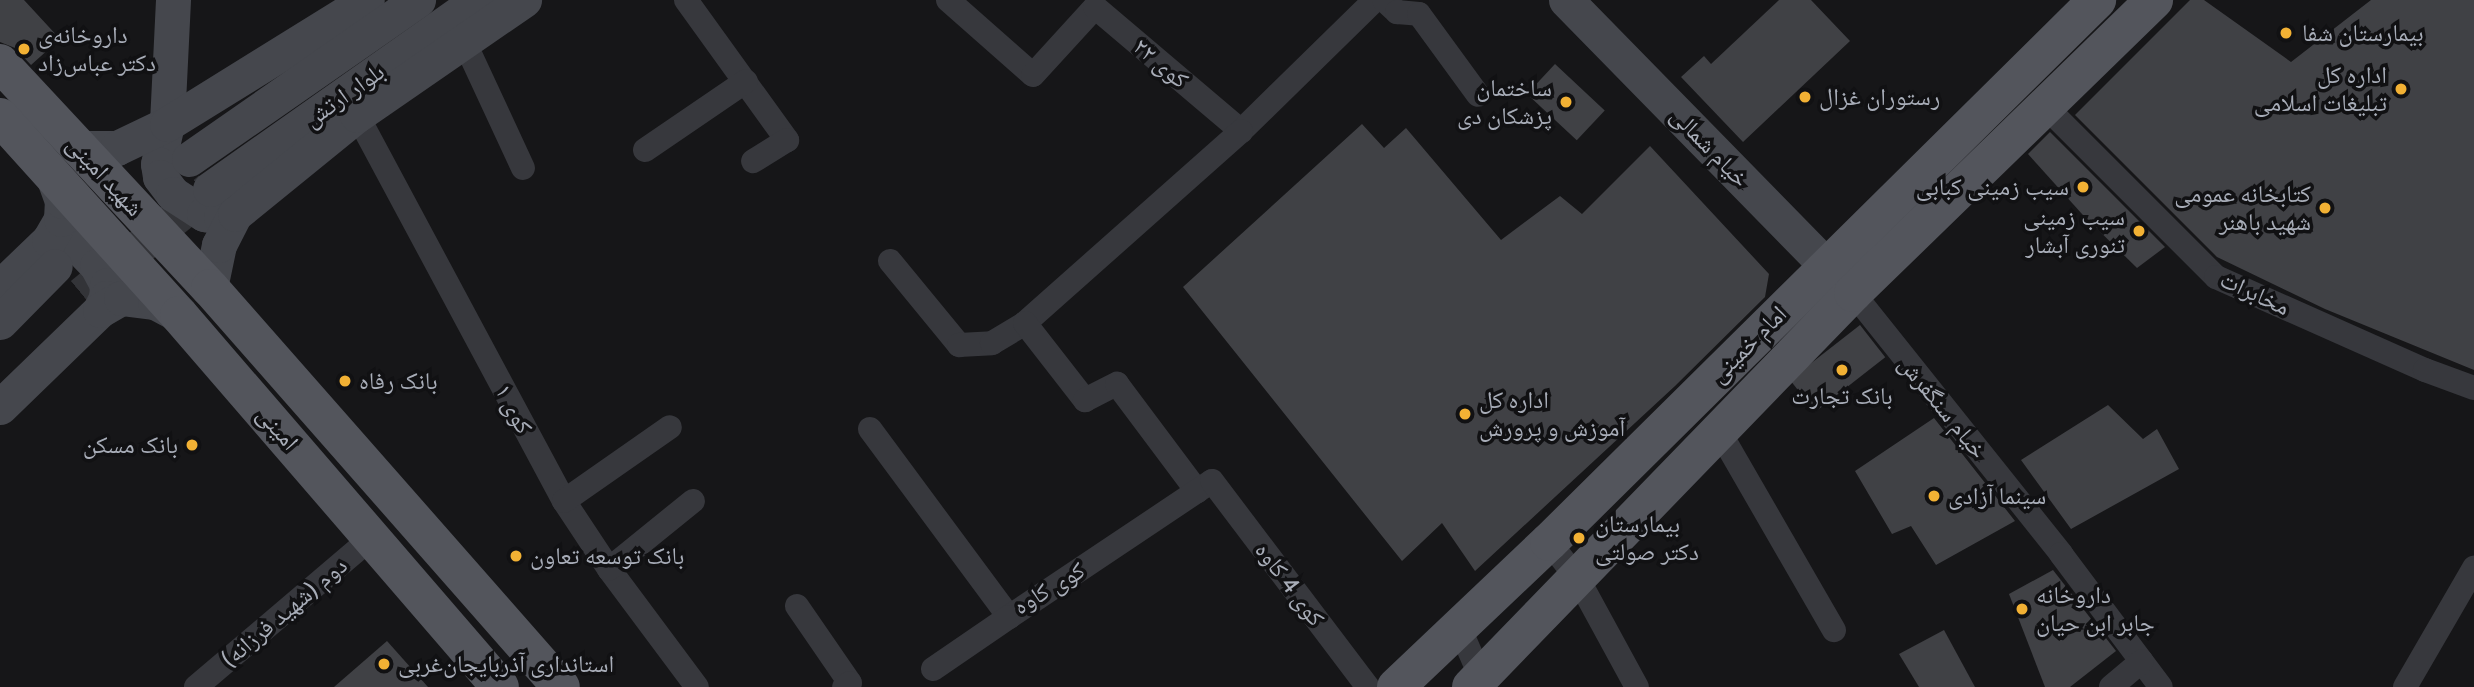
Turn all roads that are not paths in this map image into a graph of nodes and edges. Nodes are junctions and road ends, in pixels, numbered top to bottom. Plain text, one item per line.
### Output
1 (173, 0) edge
2 (418, 0) edge
3 (478, 0) edge
4 (524, 0) edge
5 (686, 0) edge
6 (948, 0) edge
7 (1375, 0) edge
8 (1384, 0) edge
9 (1566, 0) edge
10 (2097, 0) edge
11 (2154, 0) edge
12 (358, 4) edge
13 (464, 41) junction
14 (0, 63) edge
15 (746, 81) junction
16 (1478, 95) dead end
17 (2047, 108) junction
18 (357, 115) junction
19 (0, 117) edge
20 (167, 124) junction
21 (1241, 131) junction
22 (79, 148) junction
23 (645, 150) dead end
24 (189, 159) tunnel mouth
25 (753, 161) dead end
26 (523, 168) dead end
27 (52, 174) junction
28 (211, 190) tunnel mouth
29 (235, 214) junction
30 (52, 253) junction
31 (890, 261) dead end
32 (1826, 266) junction
33 (0, 287) edge
34 (210, 288) junction
35 (1853, 293) junction
36 (91, 302) junction
37 (179, 315) junction
38 (0, 322) edge
39 (1025, 323) junction
40 (0, 373) edge
41 (2474, 388) edge
42 (0, 407) edge
43 (670, 427) dead end
44 (870, 429) dead end
45 (1719, 431) junction
46 (1204, 486) junction
47 (564, 501) junction
48 (693, 501) dead end
49 (372, 537) junction
50 (1549, 542) junction
51 (2474, 568) edge
52 (609, 569) junction
53 (1578, 579) junction
54 (797, 606) dead end
55 (1009, 617) junction
56 (1460, 629) junction
57 (1834, 629) dead end
58 (2142, 661) junction
59 (933, 669) dead end
60 (1479, 684) edge
61 (196, 687) edge
62 (500, 687) edge
63 (561, 687) edge
64 (698, 687) edge
65 (844, 687) edge
66 (1368, 687) edge
67 (1396, 687) edge
68 (1637, 687) edge
69 (2110, 687) edge
70 (2161, 687) edge
71 (2405, 687) edge

1 - 20 main road
2 - 24 main road, بلوار ارتش
3 - 28 main road, بلوار ارتش
4 - 13 main road
5 - 15 street
6 - 21 street, کوی ۲۲
7 - 21 street
8 - 16 street
9 - 32 main road, خیام شمالی
10 - 32 main road, امام خمینی
11 - 17 main road, امام خمینی
12 - 20 main road
13 - 18 main road
13 - 26 street
14 - 22 main road, شهید امینی
15 - 23 street
15 - 25 street
17 - 35 main road, امام خمینی
17 - 41 street, مخابرات
18 - 29 main road
18 - 47 street, کوی ۱
19 - 27 main road, شهید امینی
20 - 22 main road
20 - 29 main road
21 - 39 street
22 - 34 main road, شهید امینی
27 - 30 main road
27 - 37 main road, امینی
29 - 34 main road
30 - 33 main road
30 - 36 main road
30 - 38 main road
31 - 39 street
32 - 35 main road, خیام شمالی
32 - 50 main road, امام خمینی
34 - 63 main road, امینی
35 - 45 main road, امام خمینی
35 - 58 street, خیام سنگفرش
36 - 37 main road
36 - 40 main road
36 - 42 main road
37 - 49 main road, امینی
39 - 46 street, کوی 4 کاوه
43 - 47 street
44 - 55 street, کوی کاوه
45 - 53 main road, امام خمینی
45 - 57 street
46 - 55 street, کوی کاوه
46 - 66 street, کوی 4 کاوه
47 - 52 street, کوی ۱
48 - 52 street
49 - 61 street, دوم (شهید فرزانه)
49 - 62 main road, امینی
50 - 53 street
50 - 56 main road, امام خمینی
51 - 71 street
52 - 64 street, کوی ۱
53 - 60 main road, امام خمینی
53 - 68 street
54 - 65 street
55 - 59 street
56 - 60 street
56 - 67 main road, امام خمینی
58 - 69 street
58 - 70 street, خیام سنگفرش

